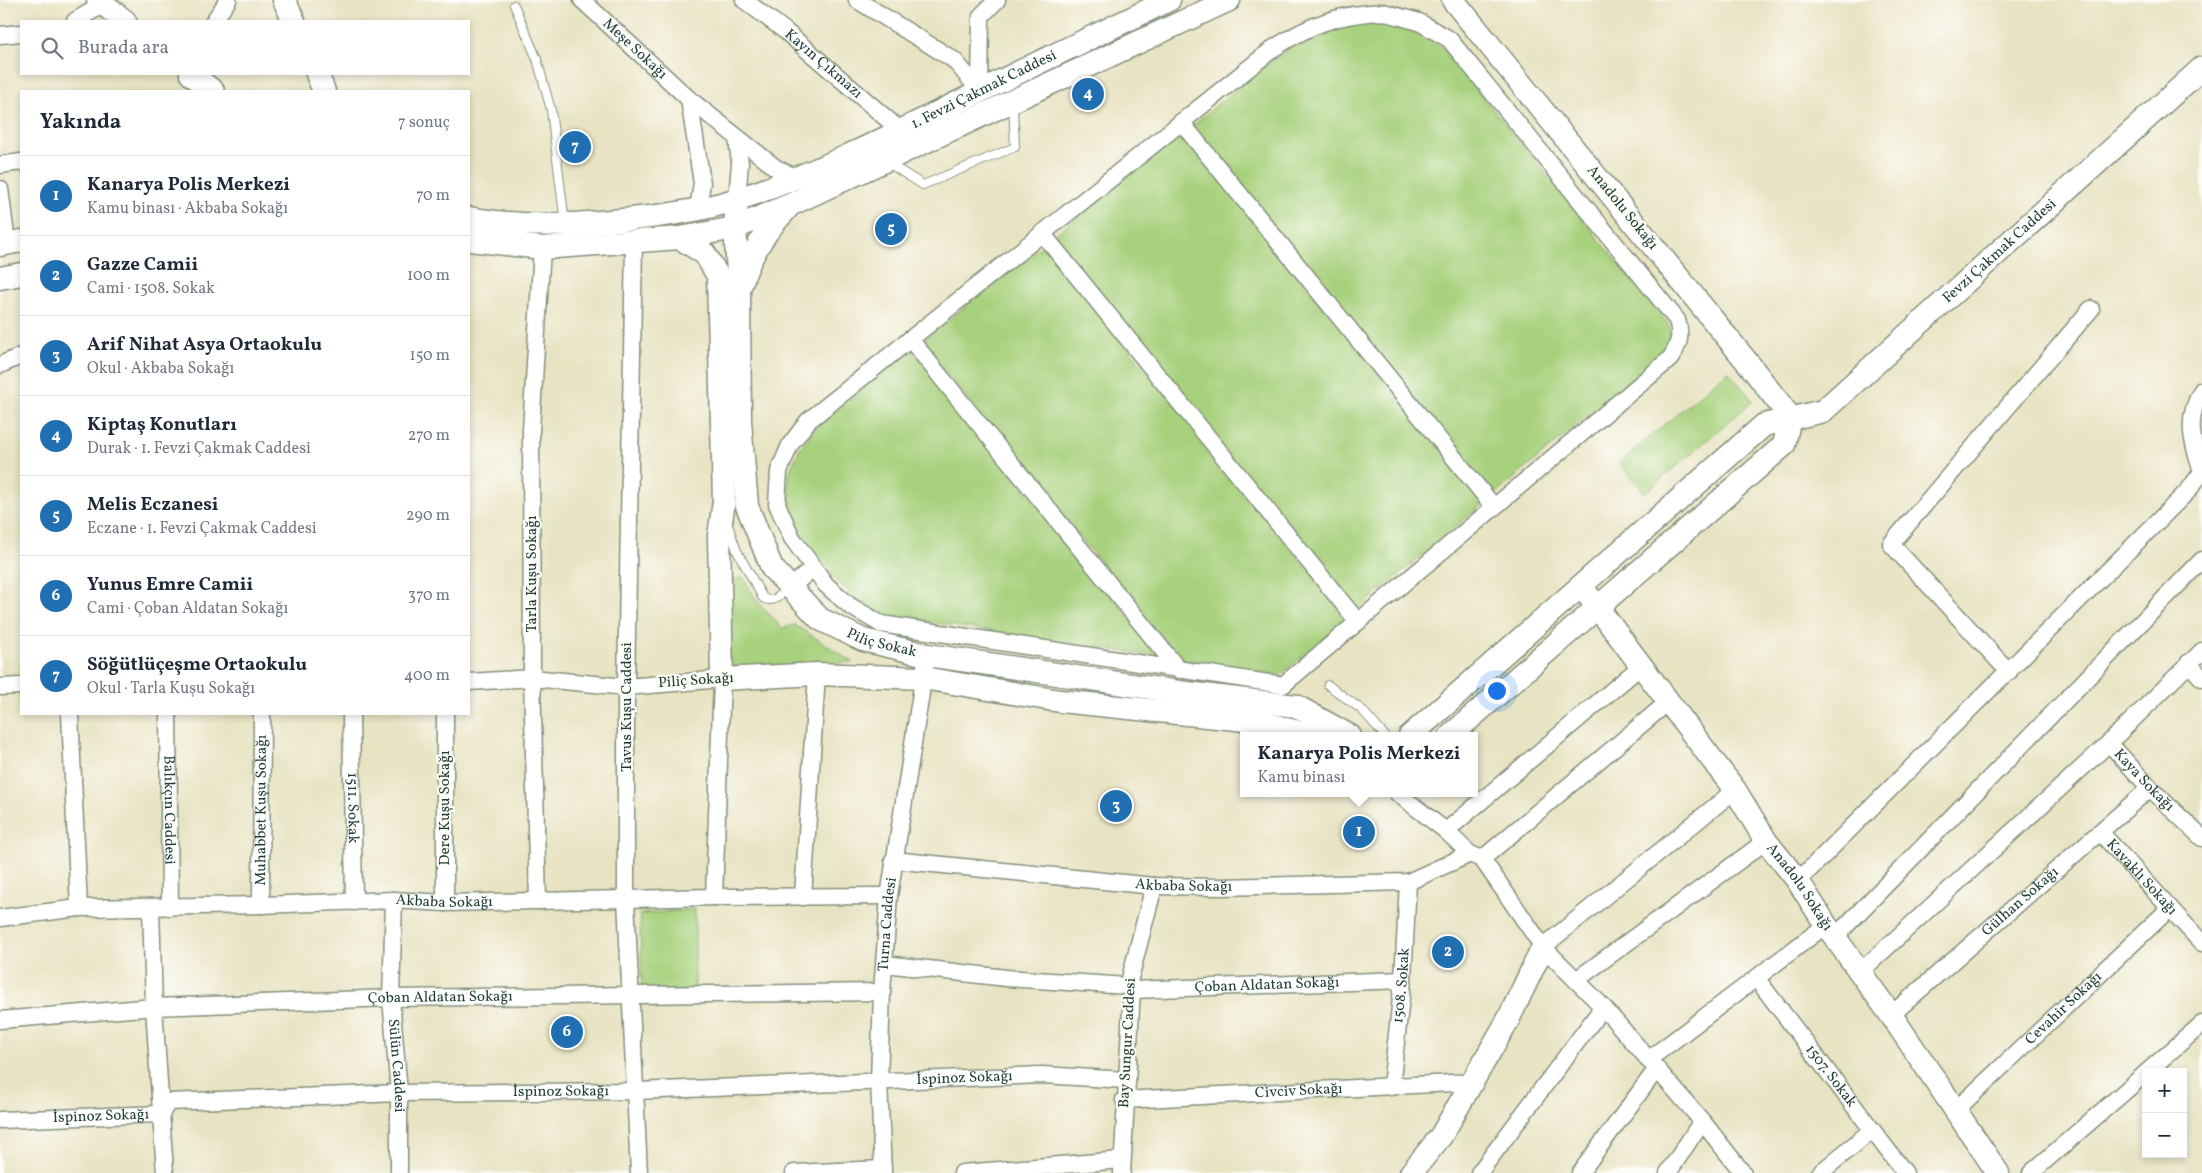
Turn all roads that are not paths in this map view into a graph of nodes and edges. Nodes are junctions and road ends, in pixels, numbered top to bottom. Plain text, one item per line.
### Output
1 (228, 0) edge
2 (284, 0) edge
3 (582, 0) edge
4 (744, 0) edge
5 (857, 0) edge
6 (997, 0) edge
7 (1169, 0) edge
8 (1229, 0) edge
9 (1453, 0) edge
10 (101, 2) edge
11 (514, 6) dead end
12 (76, 20) edge
13 (125, 20) edge
14 (215, 20) edge
15 (294, 20) edge
16 (20, 32) edge
17 (0, 35) edge
18 (2202, 68) edge
19 (192, 75) edge
20 (317, 75) edge
21 (212, 90) edge
22 (324, 90) edge
23 (980, 91) junction
24 (689, 99) junction
25 (1012, 99) junction
26 (1181, 122) junction
27 (901, 131) junction
28 (737, 138) junction
29 (884, 161) junction
30 (20, 162) edge
31 (0, 165) edge
32 (797, 178) junction
33 (0, 189) edge
34 (737, 200) junction
35 (792, 204) junction
36 (698, 210) junction
37 (470, 218) edge
38 (565, 225) junction
39 (734, 228) junction
40 (1042, 233) junction
41 (680, 238) junction
42 (470, 240) edge
43 (634, 242) junction
44 (10, 243) edge
45 (542, 248) junction
46 (20, 274) edge
47 (0, 278) edge
48 (739, 289) junction
49 (2091, 309) dead end
50 (910, 339) junction
51 (20, 356) edge
52 (0, 365) edge
53 (730, 385) junction
54 (2202, 390) edge
55 (1790, 417) junction
56 (2202, 472) edge
57 (724, 501) junction
58 (1494, 507) junction
59 (2202, 560) edge
60 (813, 568) junction
61 (1581, 587) junction
62 (790, 588) junction
63 (1596, 607) junction
64 (1358, 622) junction
65 (2202, 651) edge
66 (927, 655) junction
67 (2188, 663) junction
68 (1641, 666) junction
69 (1179, 670) junction
70 (2009, 672) junction
71 (818, 674) junction
72 (532, 678) junction
73 (923, 678) junction
74 (2202, 678) edge
75 (722, 679) junction
76 (470, 682) edge
77 (1328, 685) dead end
78 (20, 686) edge
79 (0, 687) edge
80 (626, 687) junction
81 (1668, 702) junction
82 (70, 715) edge
83 (168, 715) edge
84 (262, 715) edge
85 (351, 715) edge
86 (446, 715) edge
87 (1299, 732) edge
88 (1343, 732) edge
89 (1382, 732) edge
90 (1415, 732) edge
91 (1455, 732) edge
92 (2109, 743) junction
93 (2150, 788) junction
94 (1735, 790) junction
95 (1403, 797) edge
96 (1446, 831) junction
97 (2101, 833) junction
98 (2202, 838) edge
99 (1766, 841) junction
100 (1476, 857) junction
101 (893, 860) junction
102 (1798, 881) junction
103 (1408, 882) junction
104 (1154, 886) junction
105 (803, 896) junction
106 (889, 896) junction
107 (714, 897) junction
108 (626, 899) junction
109 (394, 900) junction
110 (538, 901) junction
111 (354, 902) junction
112 (445, 903) junction
113 (261, 905) junction
114 (151, 907) junction
115 (170, 907) junction
116 (79, 908) junction
117 (2170, 908) junction
118 (0, 918) edge
119 (1831, 931) junction
120 (2202, 943) edge
121 (1543, 946) junction
122 (885, 964) junction
123 (1860, 972) junction
124 (1757, 979) junction
125 (1403, 980) junction
126 (1576, 980) junction
127 (1130, 988) junction
128 (882, 992) junction
129 (630, 994) junction
130 (391, 998) junction
131 (154, 1006) junction
132 (1603, 1007) junction
133 (1891, 1015) junction
134 (0, 1020) edge
135 (2202, 1024) edge
136 (1652, 1065) junction
137 (2151, 1068) edge
138 (2142, 1076) edge
139 (1126, 1080) junction
140 (879, 1082) junction
141 (1472, 1082) junction
142 (1391, 1087) junction
143 (635, 1091) junction
144 (399, 1093) junction
145 (1124, 1100) junction
146 (1956, 1110) junction
147 (161, 1114) junction
148 (0, 1120) edge
149 (1702, 1121) junction
150 (1872, 1130) junction
151 (1122, 1166) edge
152 (883, 1171) edge
153 (165, 1173) edge
154 (399, 1173) edge
155 (639, 1173) edge
156 (794, 1173) edge
157 (962, 1173) edge
158 (1411, 1173) edge
159 (1479, 1173) edge
160 (1580, 1173) edge
161 (1668, 1173) edge
162 (1743, 1173) edge
163 (1820, 1173) edge
164 (1905, 1173) edge
165 (1998, 1173) edge
166 (2031, 1173) edge

1 - 14 street
2 - 15 street
3 - 24 street, Meşe Sokağı
4 - 27 street, Kayın Çıkmazı
5 - 23 street
6 - 23 street
7 - 23 street, 1. Fevzi Çakmak Caddesi
8 - 25 street
9 - 55 street, Anadolu Sokağı
10 - 12 street
10 - 13 street
11 - 38 lane
16 - 17 street
18 - 55 street, Fevzi Çakmak Caddesi
19 - 21 street
20 - 22 street
23 - 27 street, 1. Fevzi Çakmak Caddesi
24 - 28 street, Meşe Sokağı
24 - 36 street
25 - 29 street
25 - 29 lane
26 - 40 street
26 - 58 street
26 - 58 street
27 - 32 street, 1. Fevzi Çakmak Caddesi
28 - 32 street, Meşe Sokağı
28 - 34 street
29 - 35 street
30 - 31 street
32 - 34 street, 1. Fevzi Çakmak Caddesi
33 - 44 street
34 - 36 street, 1. Fevzi Çakmak Caddesi
34 - 39 street, Piliç Sokak
35 - 39 street
35 - 48 street
36 - 38 street, 1. Fevzi Çakmak Caddesi
36 - 39 street
37 - 38 street, 1. Fevzi Çakmak Caddesi
39 - 41 street
39 - 48 street, Piliç Sokak
40 - 50 street
40 - 64 street
41 - 43 street
41 - 53 street
42 - 45 street
43 - 45 street
43 - 80 street, Tavus Kuşu Caddesi
45 - 72 street, Tarla Kuşu Sokağı
46 - 47 street
48 - 53 street, Piliç Sokak
49 - 70 street
50 - 60 street
50 - 69 street
51 - 52 street
53 - 57 street
53 - 62 street, Piliç Sokak
54 - 56 street
55 - 61 street
55 - 63 street
56 - 70 street
57 - 62 lane
57 - 75 street
58 - 64 street
59 - 119 street
60 - 62 street
60 - 69 street
61 - 63 street, Anadolu Sokağı
61 - 90 street
62 - 66 street, Piliç Sokak
63 - 68 street, Anadolu Sokağı
63 - 91 street
64 - 69 street
65 - 67 street
66 - 73 street, Turna Caddesi
66 - 88 street, Piliç Sokak
67 - 74 street
67 - 92 street
68 - 81 street, Anadolu Sokağı
68 - 96 street
70 - 102 street
71 - 73 street, Piliç Sokağı
71 - 75 street, Piliç Sokağı
71 - 105 street
72 - 76 street, Piliç Sokağı
72 - 80 street, Piliç Sokağı
72 - 110 street, Tarla Kuşu Sokağı
73 - 87 street, Piliç Sokak
73 - 101 street, Turna Caddesi
75 - 80 street, Piliç Sokağı
75 - 107 street
77 - 89 lane
78 - 79 street
80 - 108 street, Tavus Kuşu Caddesi
81 - 94 street, Anadolu Sokağı
81 - 100 street, Akbaba Sokağı
82 - 116 street
83 - 115 street, Balıkçın Caddesi
84 - 113 street, Muhabbet Kuşu Sokağı
85 - 111 street, 1511. Sokak
86 - 112 street, Dere Kuşu Sokağı
92 - 93 street, Kaya Sokağı
92 - 123 street
93 - 97 street, Gülhan Sokağı
93 - 98 street, Kaya Sokağı
94 - 99 street, Anadolu Sokağı
94 - 121 street
95 - 96 street
96 - 100 street
97 - 117 street, Kavaklı Sokağı
97 - 133 street, Gülhan Sokağı
99 - 102 street, Anadolu Sokağı
99 - 126 street
100 - 103 street, Akbaba Sokağı
100 - 121 street
101 - 104 street, Akbaba Sokağı
101 - 106 street, Turna Caddesi
102 - 119 street, Anadolu Sokağı
103 - 104 street, Akbaba Sokağı
103 - 125 street, 1508. Sokak
104 - 127 street, Bay Sungur Caddesi
105 - 106 street, Akbaba Sokağı
105 - 107 street, Akbaba Sokağı
106 - 122 street, Turna Caddesi
107 - 108 street, Akbaba Sokağı
108 - 110 street, Akbaba Sokağı
108 - 129 street, Tavus Kuşu Caddesi
109 - 111 street, Akbaba Sokağı
109 - 112 street, Akbaba Sokağı
109 - 130 street, Sülün Caddesi
110 - 112 street, Akbaba Sokağı
111 - 113 street, Akbaba Sokağı
113 - 115 street, Akbaba Sokağı
114 - 115 street, Akbaba Sokağı
114 - 116 street, Akbaba Sokağı
114 - 131 street
116 - 118 street, Akbaba Sokağı
117 - 120 street, Kavaklı Sokağı
117 - 146 street, Cevahir Sokağı
119 - 123 street, Anadolu Sokağı
119 - 124 street
121 - 126 street
121 - 141 street
122 - 127 street, Çoban Aldatan Sokağı
122 - 128 street, Turna Caddesi
123 - 133 street, Anadolu Sokağı
124 - 136 street
124 - 150 street, 1507. Sokak
125 - 127 street, Çoban Aldatan Sokağı
125 - 142 street, 1508. Sokak
126 - 132 street
127 - 139 street, Bay Sungur Caddesi
128 - 129 street, Çoban Aldatan Sokağı
128 - 140 street, Turna Caddesi
129 - 130 street, Çoban Aldatan Sokağı
129 - 143 street, Tavus Kuşu Caddesi
130 - 131 street, Çoban Aldatan Sokağı
130 - 144 street, Sülün Caddesi
131 - 134 street, Çoban Aldatan Sokağı
131 - 147 street
132 - 136 street
132 - 159 street
133 - 146 street, Anadolu Sokağı
135 - 137 street
136 - 149 street
136 - 160 street
138 - 166 street
139 - 140 street, İspinoz Sokağı
139 - 145 street, Bay Sungur Caddesi
140 - 143 street, İspinoz Sokağı
140 - 152 street, Turna Caddesi
141 - 142 street, Civciv Sokağı
141 - 158 street
142 - 145 street, Civciv Sokağı
143 - 144 street, İspinoz Sokağı
143 - 155 street, Tavus Kuşu Caddesi
144 - 147 street, İspinoz Sokağı
144 - 154 street, Sülün Caddesi
145 - 151 street, Bay Sungur Caddesi
146 - 165 street, Anadolu Sokağı
147 - 148 street, İspinoz Sokağı
147 - 153 street
149 - 161 street
149 - 162 street
150 - 163 street
150 - 164 street, 1507. Sokak
151 - 157 street
152 - 156 street

